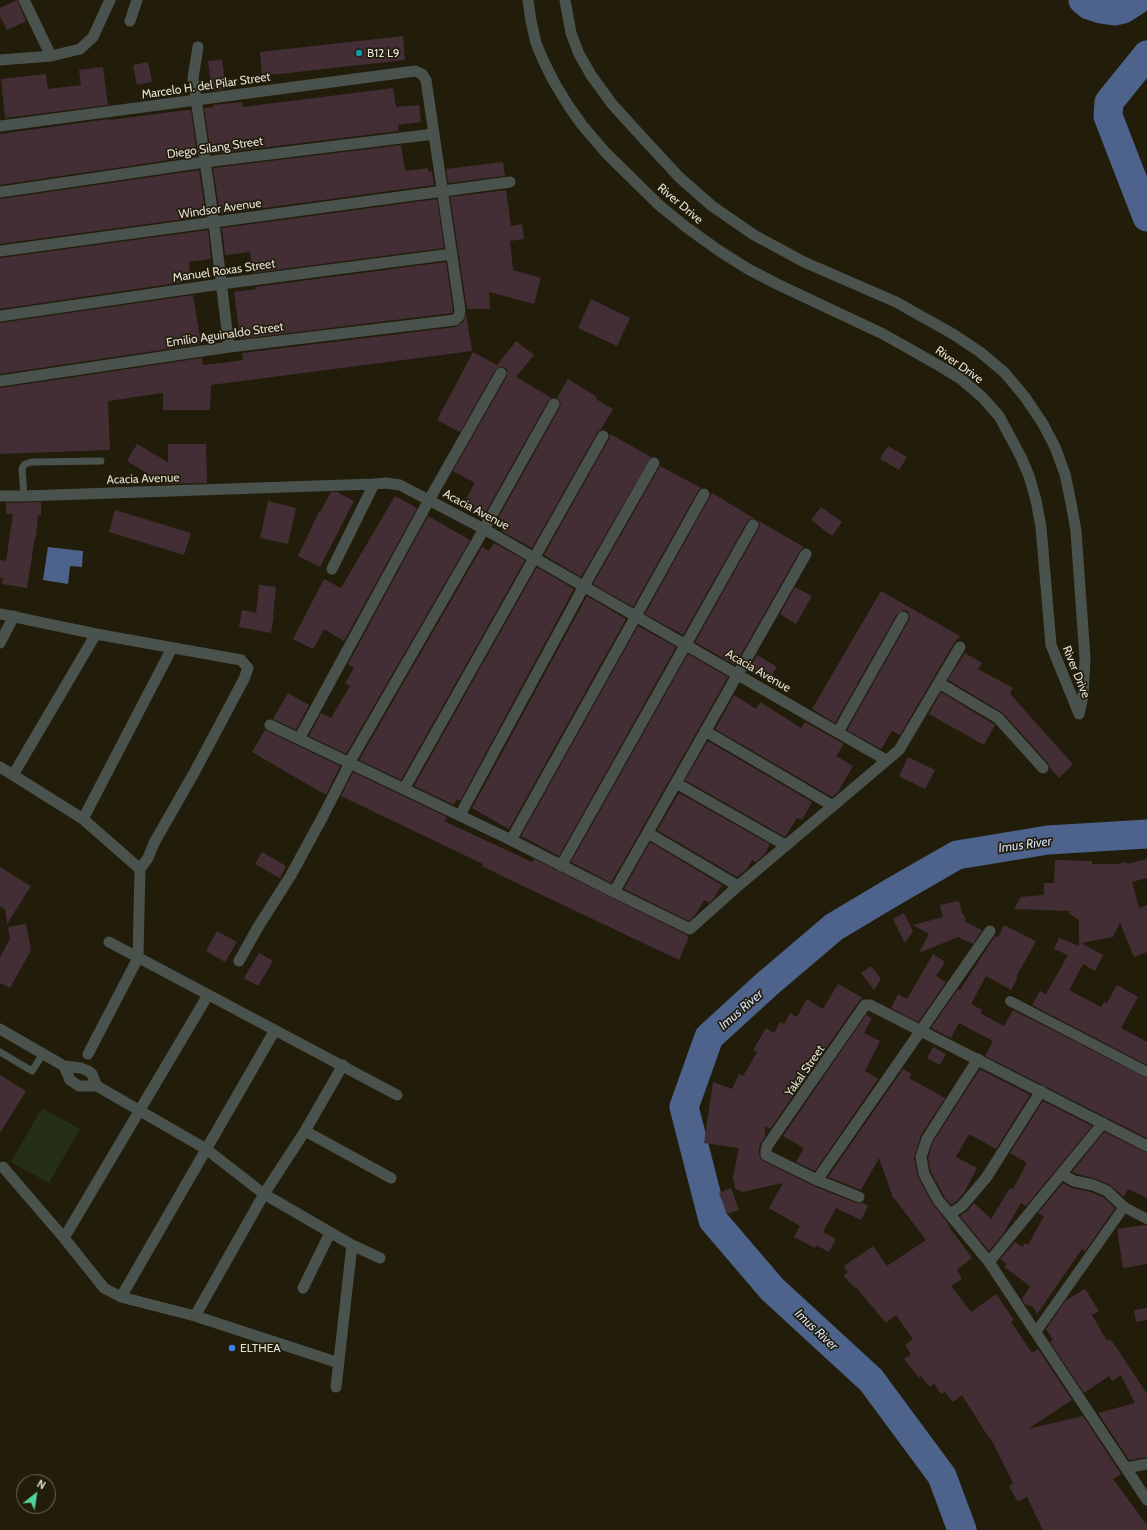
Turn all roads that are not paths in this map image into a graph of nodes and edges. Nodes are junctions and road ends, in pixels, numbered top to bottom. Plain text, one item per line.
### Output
1 (24, 0) edge
2 (110, 0) edge
3 (137, 0) edge
4 (528, 0) edge
5 (565, 0) edge
6 (130, 21) dead end
7 (198, 47) dead end
8 (51, 56) junction
9 (0, 60) edge
10 (197, 101) junction
11 (0, 126) edge
12 (434, 134) junction
13 (205, 162) junction
14 (510, 182) dead end
15 (443, 191) junction
16 (0, 192) edge
17 (214, 223) junction
18 (0, 251) edge
19 (452, 254) junction
20 (221, 284) junction
21 (0, 316) edge
22 (230, 347) junction
23 (501, 373) dead end
24 (0, 381) edge
25 (554, 404) dead end
26 (603, 436) dead end
27 (101, 460) dead end
28 (654, 463) dead end
29 (374, 484) junction
30 (704, 494) dead end
31 (0, 496) edge
32 (24, 496) junction
33 (429, 500) junction
34 (753, 525) dead end
35 (484, 529) junction
36 (806, 554) dead end
37 (535, 558) junction
38 (332, 569) dead end
39 (584, 586) junction
40 (0, 614) edge
41 (14, 616) junction
42 (635, 616) junction
43 (902, 617) dead end
44 (96, 634) junction
45 (0, 643) edge
46 (685, 644) junction
47 (960, 647) dead end
48 (172, 648) junction
49 (737, 674) junction
50 (939, 683) junction
51 (270, 725) dead end
52 (705, 731) junction
53 (838, 732) junction
54 (299, 739) junction
55 (886, 760) junction
56 (349, 762) junction
57 (0, 767) edge
58 (1043, 768) dead end
59 (13, 775) junction
60 (676, 783) junction
61 (404, 789) junction
62 (833, 806) junction
63 (460, 815) junction
64 (83, 819) junction
65 (648, 832) junction
66 (511, 840) junction
67 (786, 845) junction
68 (561, 866) junction
69 (140, 868) junction
70 (738, 886) junction
71 (614, 892) junction
72 (990, 931) dead end
73 (109, 942) dead end
74 (138, 958) junction
75 (239, 961) dead end
76 (208, 994) junction
77 (1010, 1001) dead end
78 (0, 1029) edge
79 (275, 1030) junction
80 (921, 1030) junction
81 (0, 1052) edge
82 (42, 1054) junction
83 (88, 1054) dead end
84 (978, 1059) junction
85 (64, 1066) junction
86 (343, 1066) junction
87 (1147, 1072) edge
88 (97, 1086) junction
89 (1041, 1091) junction
90 (397, 1095) dead end
91 (139, 1111) junction
92 (1103, 1123) junction
93 (305, 1131) junction
94 (1147, 1146) edge
95 (206, 1149) junction
96 (3, 1167) dead end
97 (1062, 1174) junction
98 (391, 1178) dead end
99 (817, 1180) junction
100 (264, 1194) junction
101 (859, 1197) dead end
102 (1124, 1207) junction
103 (950, 1214) junction
104 (1147, 1219) edge
105 (330, 1232) junction
106 (64, 1238) junction
107 (352, 1245) junction
108 (380, 1258) dead end
109 (989, 1262) junction
110 (303, 1288) dead end
111 (121, 1297) junction
112 (195, 1316) junction
113 (1036, 1332) junction
114 (339, 1363) junction
115 (336, 1388) dead end
116 (1147, 1464) edge
117 (1126, 1468) junction
118 (1147, 1500) edge

1 - 8 street
2 - 8 street
3 - 6 street
4 - 5 street, River Drive
7 - 10 street
8 - 9 street
10 - 11 street, Marcelo H. del Pilar Street
10 - 12 street, Marcelo H. del Pilar Street
10 - 13 street
12 - 13 street, Diego Silang Street
12 - 15 street
13 - 16 street, Diego Silang Street
13 - 17 street
14 - 15 street, Windsor Avenue
15 - 17 street, Windsor Avenue
15 - 19 street
17 - 18 street, Windsor Avenue
17 - 20 street
19 - 20 street, Manuel Roxas Street
19 - 22 street, Emilio Aguinaldo Street
20 - 21 street, Manuel Roxas Street
20 - 22 street
22 - 24 street, Emilio Aguinaldo Street
23 - 33 street
25 - 35 street
26 - 37 street
27 - 32 lane
28 - 39 street
29 - 32 street, Acacia Avenue
29 - 33 street, Acacia Avenue
29 - 38 street
30 - 42 street
31 - 32 street, Acacia Avenue
33 - 35 street, Acacia Avenue
33 - 54 street
34 - 46 street
35 - 37 street, Acacia Avenue
35 - 56 street
36 - 49 street
37 - 39 street, Acacia Avenue
37 - 61 street
39 - 42 street, Acacia Avenue
39 - 63 street
40 - 41 street
41 - 44 street
41 - 45 street
42 - 46 street, Acacia Avenue
42 - 66 street
43 - 53 street
44 - 48 street
44 - 59 street
46 - 49 street, Acacia Avenue
46 - 68 street
47 - 50 street
48 - 64 street
48 - 69 street
49 - 52 street
49 - 53 street, Acacia Avenue
50 - 55 street
50 - 58 street
51 - 54 street
52 - 60 street
52 - 62 street
53 - 55 street, Acacia Avenue
54 - 56 street
55 - 62 street
56 - 61 street
56 - 75 street
57 - 59 street
59 - 64 street
60 - 65 street
60 - 67 street
61 - 63 street
62 - 67 street
63 - 66 street
64 - 69 street
65 - 70 street
65 - 71 street
66 - 68 street
67 - 70 street
68 - 71 street
69 - 74 street
70 - 71 street
72 - 80 street
73 - 74 street
74 - 76 street
74 - 83 street
76 - 79 street
76 - 91 street
77 - 87 street
78 - 82 street
79 - 86 street
79 - 95 street
80 - 84 street
80 - 99 street
80 - 99 street, Yakal Street
81 - 82 lane
82 - 85 street
84 - 89 street
84 - 103 street
85 - 88 street
85 - 88 street
86 - 90 street
86 - 93 street
88 - 91 street
89 - 92 street
89 - 103 street
91 - 95 street
91 - 106 street
92 - 94 street
92 - 97 street
93 - 98 street
93 - 100 street
95 - 100 street
95 - 111 street
96 - 106 street
97 - 102 street
97 - 109 street
99 - 101 street
100 - 105 street
100 - 112 street
102 - 104 street
102 - 113 street
103 - 109 street
105 - 107 street
105 - 110 street
106 - 111 street
107 - 108 street
107 - 114 street
109 - 113 street
111 - 112 street
112 - 114 street
113 - 117 street
114 - 115 street
116 - 117 street
117 - 118 street

